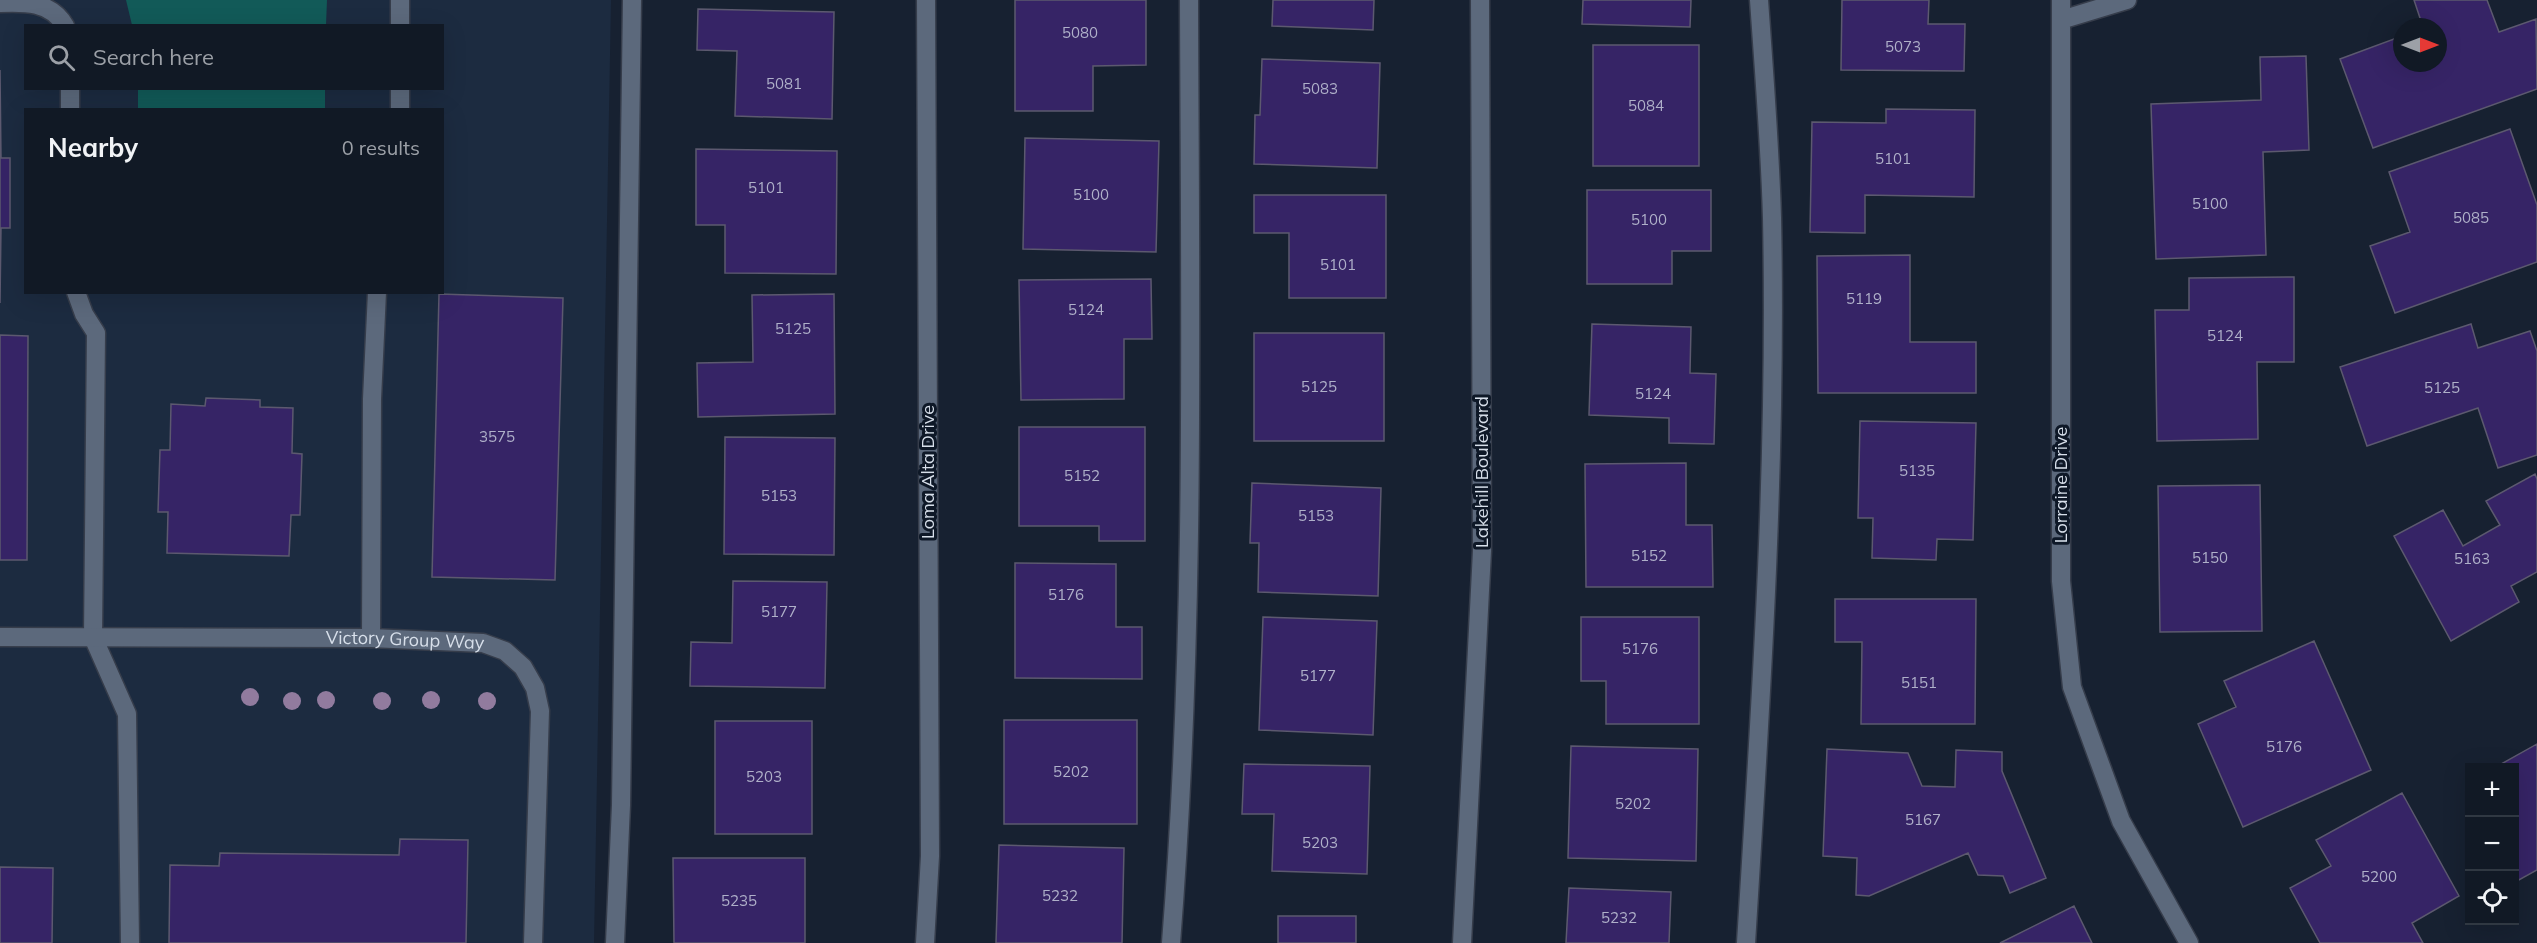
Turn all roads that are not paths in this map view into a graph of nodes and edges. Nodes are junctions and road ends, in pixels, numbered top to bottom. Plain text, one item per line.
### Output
1 (400, 0) edge
2 (632, 0) edge
3 (926, 0) edge
4 (1189, 0) edge
5 (1480, 0) edge
6 (1760, 0) edge
7 (2061, 0) edge
8 (2127, 0) edge
9 (28, 1) edge
10 (0, 3) edge
11 (2061, 20) junction
12 (63, 24) edge
13 (400, 24) edge
14 (70, 90) edge
15 (400, 90) edge
16 (70, 108) edge
17 (400, 108) edge
18 (77, 294) edge
19 (377, 294) edge
20 (0, 637) edge
21 (93, 637) junction
22 (371, 639) junction
23 (130, 943) edge
24 (533, 943) edge
25 (615, 943) edge
26 (925, 943) edge
27 (1171, 943) edge
28 (1462, 943) edge
29 (1746, 943) edge
30 (2189, 943) edge

1 - 13 street
2 - 25 street
3 - 26 street, Loma Alta Drive
4 - 27 street
5 - 28 street, Lakehill Boulevard
6 - 29 street
7 - 11 street, Lorraine Drive
8 - 11 street
9 - 10 street
9 - 12 street
11 - 30 street, Lorraine Drive
14 - 16 street
15 - 17 street
18 - 21 street
19 - 22 street
20 - 21 street, Victory Group Way
21 - 22 street, Victory Group Way
21 - 23 street
22 - 24 street, Victory Group Way

